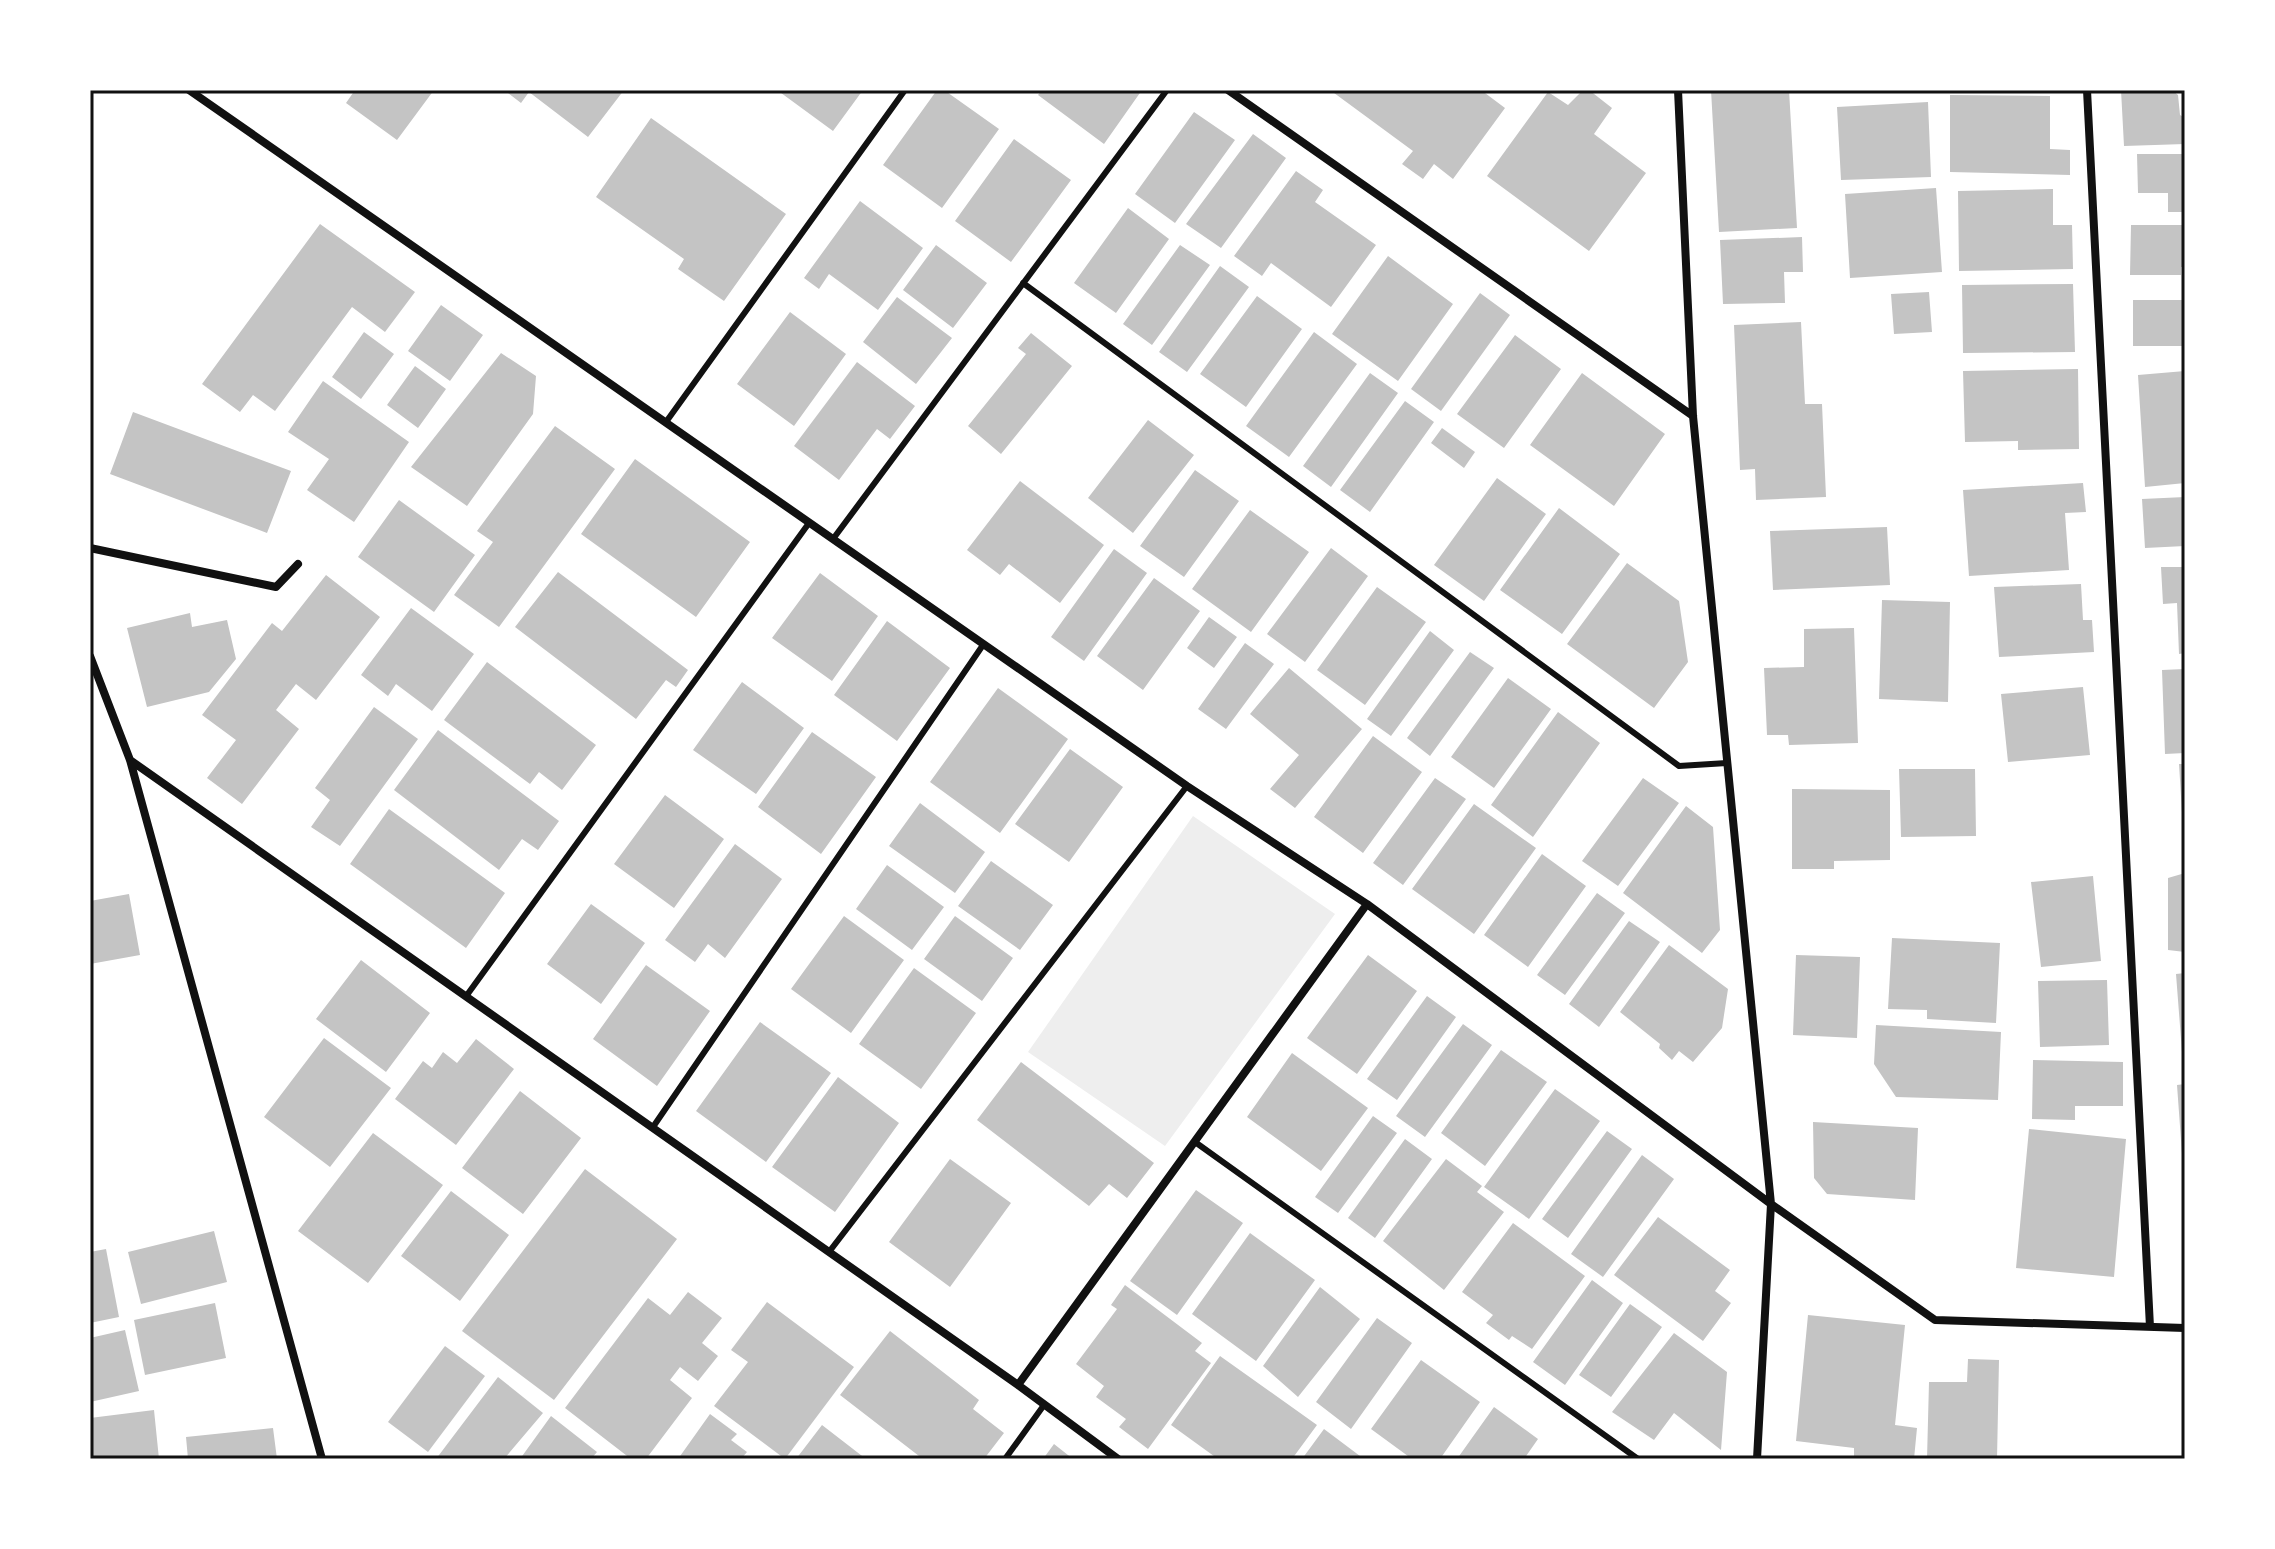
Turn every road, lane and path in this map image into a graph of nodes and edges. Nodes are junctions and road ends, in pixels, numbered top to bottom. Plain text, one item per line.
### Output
1 (189, 90) edge
2 (905, 90) edge
3 (1167, 90) edge
4 (1228, 90) edge
5 (1678, 90) edge
6 (2087, 90) edge
7 (1023, 283) junction
8 (1693, 416) junction
9 (666, 422) junction
10 (809, 523) junction
11 (833, 539) junction
12 (90, 548) edge
13 (298, 564) dead end
14 (983, 645) junction
15 (90, 656) edge
16 (130, 760) junction
17 (1727, 763) junction
18 (1187, 786) junction
19 (1367, 904) junction
20 (467, 995) junction
21 (653, 1127) junction
22 (1195, 1142) junction
23 (1771, 1204) junction
24 (829, 1252) junction
25 (2150, 1327) junction
26 (2185, 1328) edge
27 (1018, 1385) junction
28 (1044, 1405) junction
29 (322, 1459) edge
30 (1005, 1459) edge
31 (1118, 1459) edge
32 (1638, 1459) edge
33 (1757, 1459) edge

1 - 9 street
2 - 9 lane
3 - 7 lane
4 - 8 street
5 - 8 street
6 - 25 street
7 - 11 lane
7 - 17 lane
8 - 17 street
9 - 10 street
10 - 11 street
10 - 20 lane
11 - 14 street
12 - 13 street
14 - 18 street
14 - 21 lane
15 - 16 street
16 - 20 street
16 - 29 street
17 - 23 street
18 - 19 street
18 - 24 lane
19 - 22 street
19 - 23 street
20 - 21 street
21 - 24 street
22 - 27 street
22 - 32 lane
23 - 25 street
23 - 33 street
24 - 27 street
25 - 26 street
27 - 28 street
28 - 30 lane
28 - 31 street

